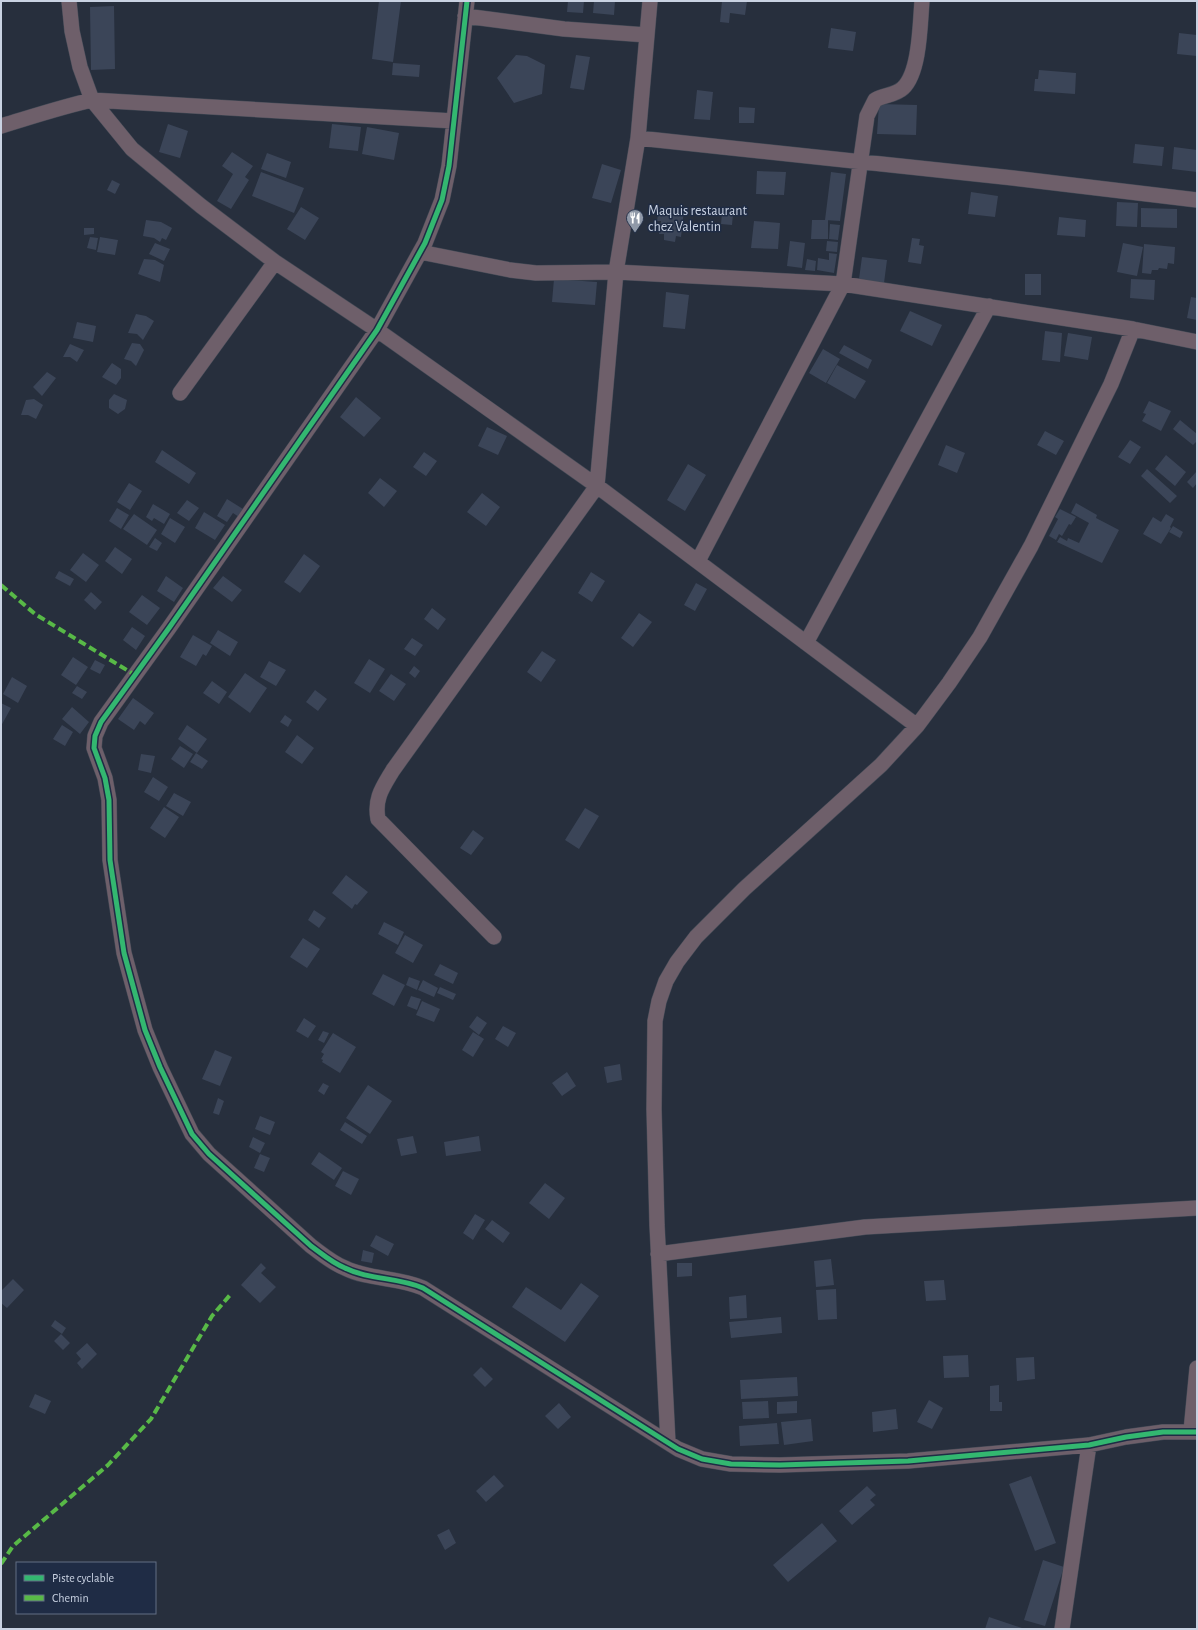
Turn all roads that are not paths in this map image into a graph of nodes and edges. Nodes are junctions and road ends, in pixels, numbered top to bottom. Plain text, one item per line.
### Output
1 (69, 1) edge
2 (467, 1) edge
3 (650, 1) edge
4 (922, 1) edge
5 (465, 16) junction
6 (647, 35) junction
7 (92, 100) junction
8 (454, 121) junction
9 (1, 126) edge
10 (638, 138) junction
11 (860, 162) junction
12 (1197, 200) edge
13 (420, 252) junction
14 (275, 262) junction
15 (616, 272) junction
16 (843, 284) junction
17 (989, 306) junction
18 (1133, 329) junction
19 (377, 330) junction
20 (1197, 342) edge
21 (180, 393) dead end
22 (597, 486) junction
23 (698, 561) junction
24 (806, 643) junction
25 (917, 726) junction
26 (494, 937) dead end
27 (1197, 1208) edge
28 (658, 1254) junction
29 (1197, 1368) edge
30 (1194, 1432) edge
31 (668, 1442) junction
32 (1088, 1445) junction
33 (1062, 1629) edge

1 - 7 street
2 - 5 street
3 - 6 street
4 - 11 street
5 - 6 street
5 - 8 street
6 - 10 street
7 - 8 street
7 - 9 street
7 - 14 street
8 - 13 street
10 - 11 street
10 - 15 street
11 - 12 street
11 - 16 street
13 - 15 street
13 - 19 street
14 - 19 street
14 - 21 street
15 - 16 street
15 - 22 street
16 - 17 street
16 - 23 street
17 - 18 street
17 - 24 street
18 - 20 street
18 - 25 street
19 - 22 street
19 - 31 street
22 - 23 street
22 - 26 street
23 - 24 street
24 - 25 street
25 - 28 street
27 - 28 street
28 - 31 street
29 - 30 street
30 - 32 street
31 - 32 street
32 - 33 street

